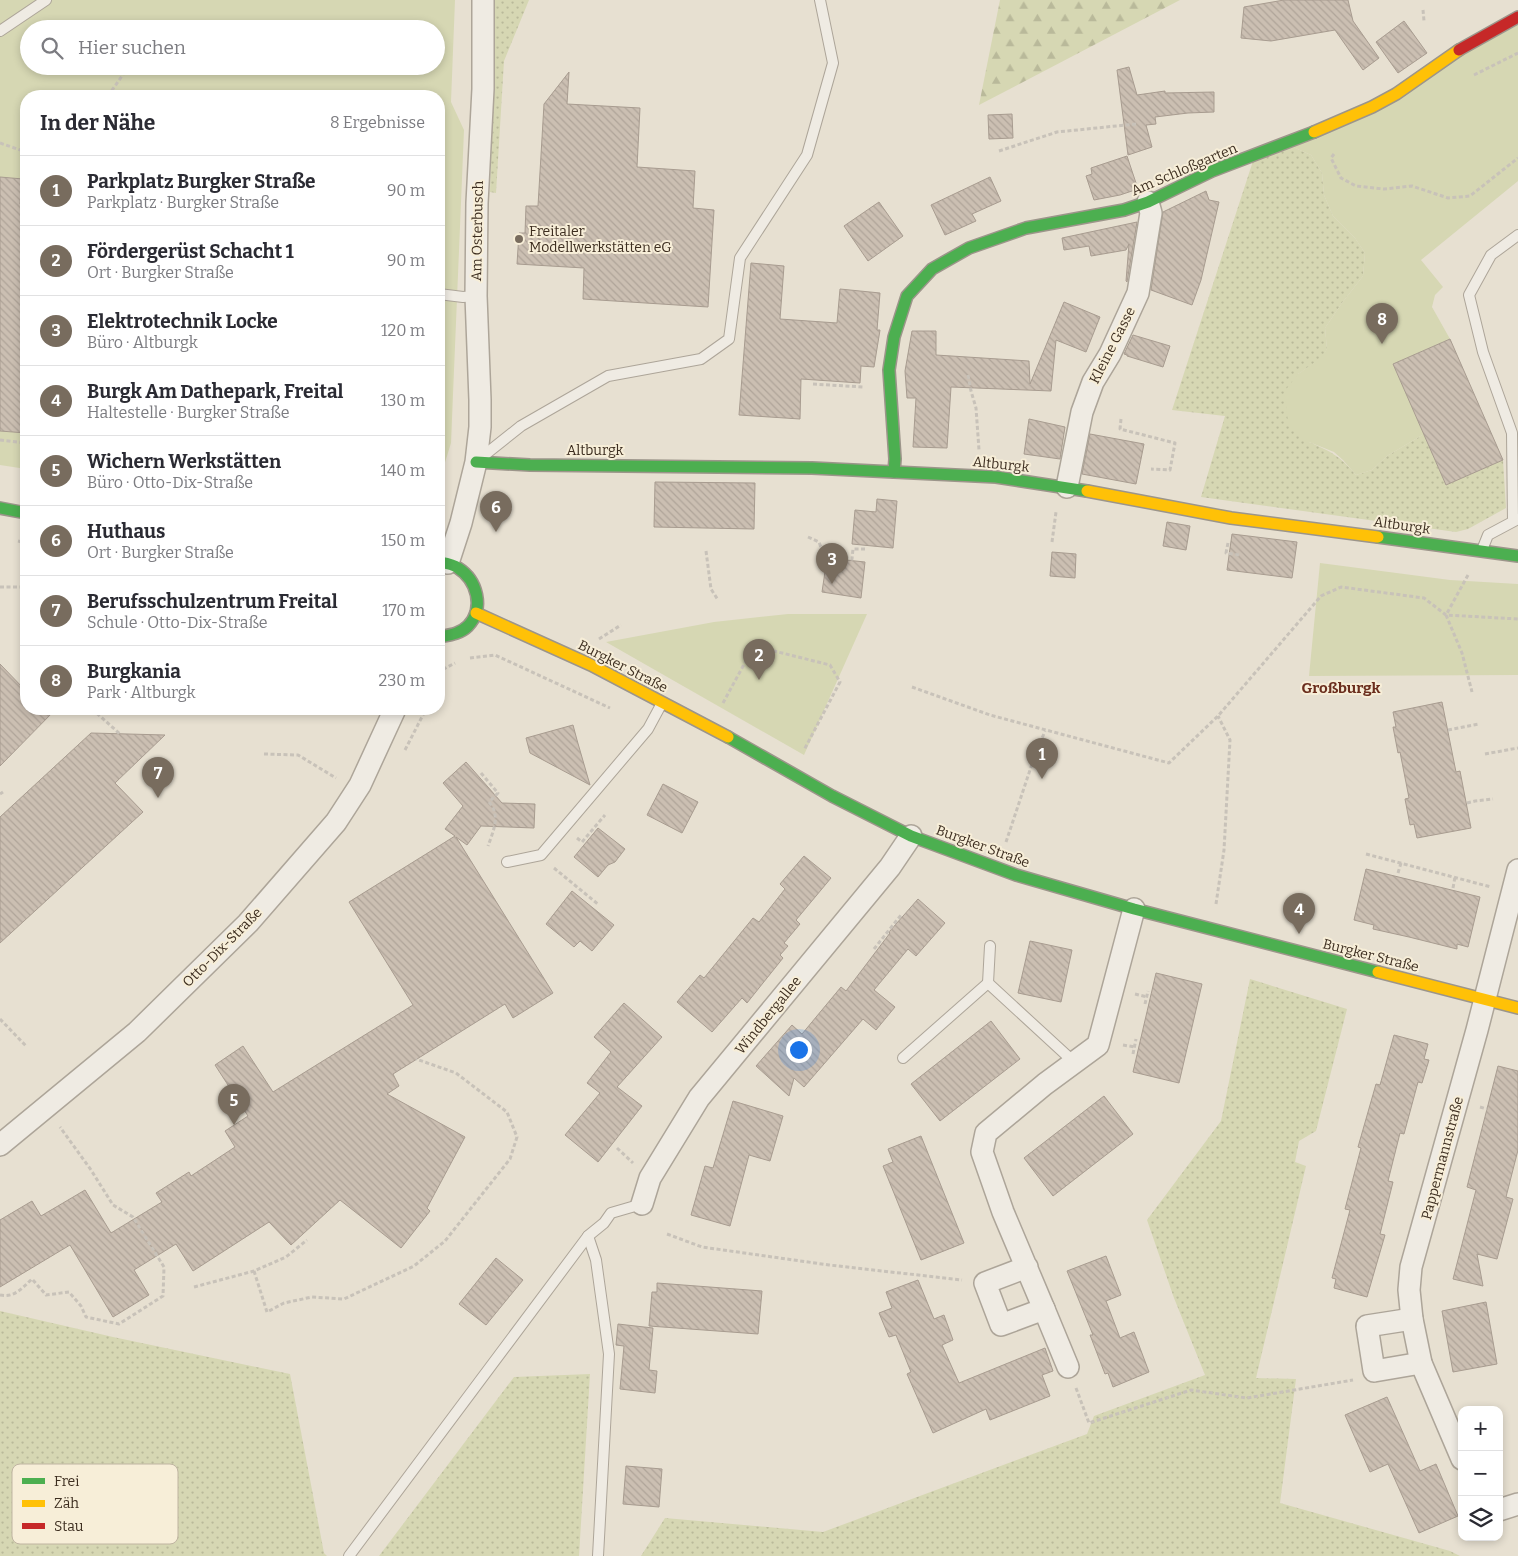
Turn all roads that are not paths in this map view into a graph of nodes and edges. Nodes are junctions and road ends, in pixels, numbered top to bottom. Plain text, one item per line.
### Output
1 (46, 0) edge
2 (483, 0) edge
3 (820, 0) edge
4 (1518, 17) edge
5 (0, 31) edge
6 (1148, 202) junction
7 (1518, 235) edge
8 (445, 295) edge
9 (476, 296) junction
10 (476, 462) junction
11 (894, 472) junction
12 (1062, 496) junction
13 (0, 508) edge
14 (20, 512) edge
15 (1516, 520) edge
16 (1482, 551) junction
17 (1518, 556) edge
18 (445, 560) edge
19 (445, 562) edge
20 (476, 612) junction
21 (445, 637) edge
22 (663, 702) junction
23 (391, 715) edge
24 (911, 836) junction
25 (507, 862) dead end
26 (1518, 870) edge
27 (1134, 909) junction
28 (990, 946) dead end
29 (988, 983) junction
30 (1484, 999) junction
31 (1518, 1008) edge
32 (903, 1058) dead end
33 (1075, 1063) junction
34 (0, 1145) edge
35 (642, 1204) joint
36 (588, 1236) junction
37 (1027, 1267) junction
38 (1044, 1309) junction
39 (1412, 1319) junction
40 (1421, 1363) junction
41 (1068, 1367) road end
42 (1459, 1451) edge
43 (1518, 1504) edge
44 (1503, 1509) edge
45 (349, 1556) edge
46 (598, 1556) edge

1 - 5 lane
2 - 9 street, Am Osterbusch
3 - 10 lane
4 - 6 street, Am Schloßgarten
6 - 11 street, Am Schloßgarten
6 - 12 street, Kleine Gasse
7 - 15 lane
8 - 9 lane
9 - 10 street, Am Osterbusch
10 - 11 street, Altburgk
10 - 18 street, Am Osterbusch
11 - 12 street, Altburgk
12 - 16 street, Altburgk
13 - 14 street
15 - 16 lane
16 - 17 street, Altburgk
19 - 20 street
20 - 21 street
20 - 22 street, Burgker Straße
22 - 24 street, Burgker Straße
22 - 25 lane
23 - 34 street, Otto-Dix-Straße
24 - 27 street, Burgker Straße
24 - 35 street, Windbergallee
26 - 30 street, Pappermannstraße
27 - 30 street, Burgker Straße
27 - 33 street
28 - 29 lane
29 - 32 lane
29 - 33 lane
30 - 31 street, Burgker Straße
30 - 39 street, Pappermannstraße
33 - 37 street
35 - 36 lane
36 - 45 lane
36 - 46 lane
37 - 38 street
37 - 38 street
38 - 41 street
39 - 40 street, Pappermannstraße
39 - 40 street
40 - 42 street, Pappermannstraße
43 - 44 street

